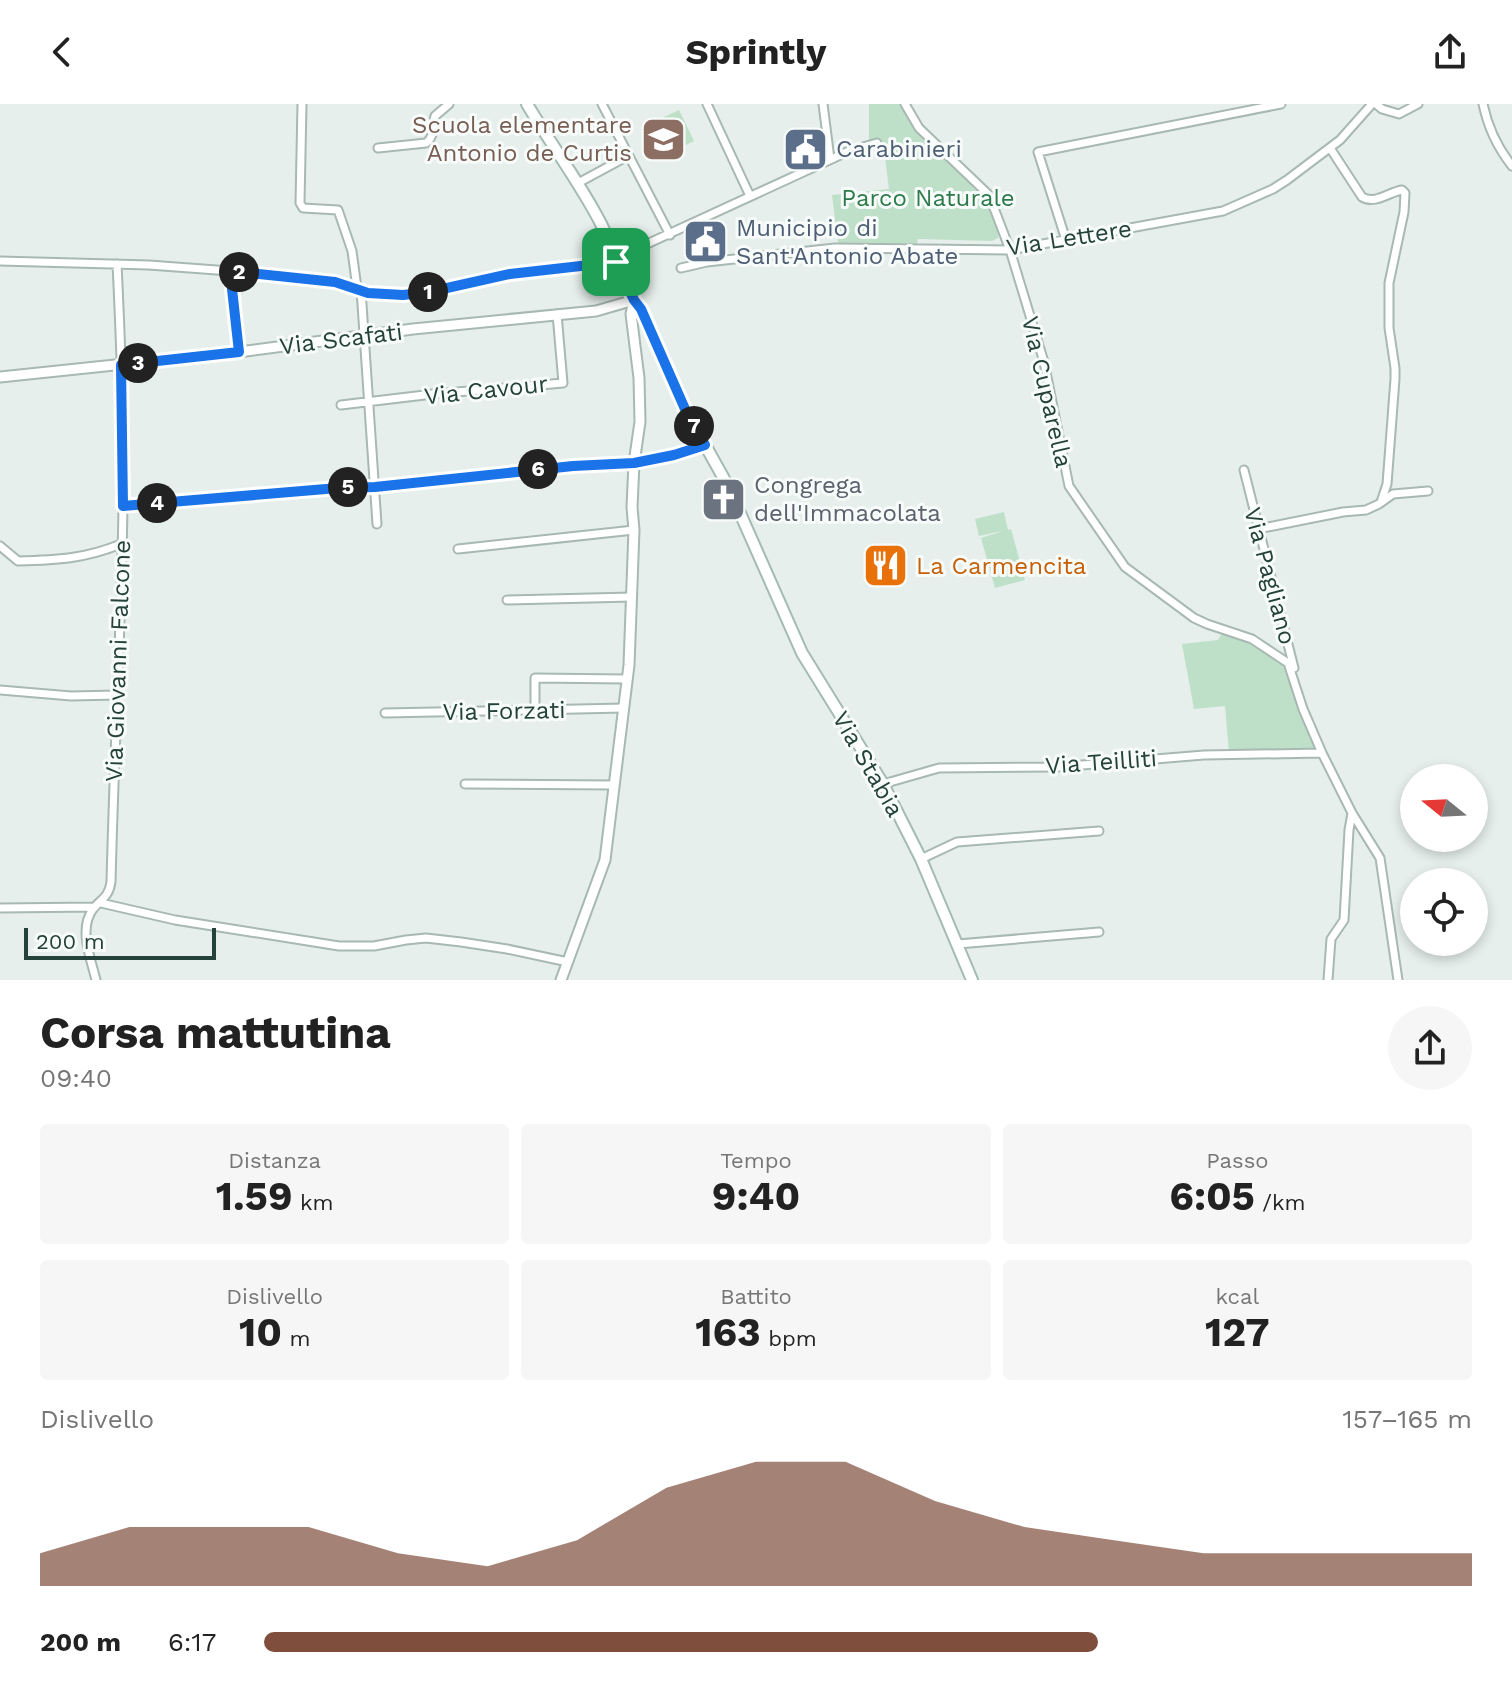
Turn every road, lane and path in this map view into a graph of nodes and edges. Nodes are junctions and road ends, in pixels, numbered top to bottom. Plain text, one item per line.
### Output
1 (302, 104) edge
2 (449, 104) edge
3 (527, 104) edge
4 (602, 104) edge
5 (707, 104) edge
6 (823, 104) edge
7 (905, 104) edge
8 (1281, 104) edge
9 (1374, 104) edge
10 (1417, 104) edge
11 (1483, 104) edge
12 (877, 143) dead end
13 (378, 148) dead end
14 (1330, 148) junction
15 (628, 156) junction
16 (830, 159) junction
17 (1512, 166) edge
18 (578, 183) junction
19 (750, 196) junction
20 (670, 235) junction
21 (1066, 240) junction
22 (1010, 250) junction
23 (0, 261) edge
24 (616, 262) junction
25 (117, 264) junction
26 (681, 268) dead end
27 (230, 271) junction
28 (359, 289) junction
29 (634, 300) junction
30 (557, 314) junction
31 (365, 336) junction
32 (239, 352) junction
33 (121, 365) junction
34 (0, 377) edge
35 (370, 403) junction
36 (341, 405) dead end
37 (705, 445) junction
38 (634, 463) junction
39 (1244, 470) dead end
40 (375, 487) junction
41 (1428, 491) dead end
42 (1381, 502) junction
43 (123, 506) junction
44 (377, 524) dead end
45 (1258, 529) junction
46 (634, 530) junction
47 (121, 544) junction
48 (0, 546) edge
49 (458, 549) dead end
50 (632, 597) junction
51 (507, 600) dead end
52 (627, 679) junction
53 (1295, 682) junction
54 (0, 690) edge
55 (117, 695) junction
56 (624, 708) junction
57 (535, 710) junction
58 (385, 713) dead end
59 (1322, 753) junction
60 (465, 784) dead end
61 (883, 784) junction
62 (614, 785) junction
63 (1352, 813) junction
64 (1099, 831) dead end
65 (921, 859) junction
66 (98, 905) junction
67 (0, 908) edge
68 (1099, 932) dead end
69 (958, 944) junction
70 (568, 962) junction
71 (96, 980) edge
72 (561, 980) edge
73 (972, 980) edge
74 (1328, 980) edge
75 (1398, 980) edge

1 - 28 street
2 - 13 street
3 - 18 main road, Via Stabia
4 - 15 street
5 - 19 street
6 - 16 street
7 - 22 street, Via Cuparella
8 - 21 street
9 - 10 street
9 - 14 street, Via Lettere
11 - 17 street
12 - 16 street
14 - 21 street, Via Lettere
14 - 42 street
15 - 18 street
15 - 20 street
16 - 19 street
18 - 24 main road, Via Stabia
19 - 20 street
20 - 24 street
21 - 22 street, Via Lettere
22 - 26 street, Via Lettere
22 - 53 street, Via Cuparella
23 - 25 street
24 - 28 street
24 - 29 main road, Via Stabia
25 - 27 street
25 - 33 street, Via Giovanni Falcone
27 - 28 street
27 - 32 street
28 - 31 street
29 - 30 street, Via Scafati
29 - 37 main road, Via Stabia
29 - 38 street
30 - 31 street, Via Scafati
30 - 35 street, Via Cavour
31 - 32 street, Via Scafati
31 - 35 street
32 - 33 street, Via Scafati
33 - 34 street, Via Scafati
33 - 43 street, Via Giovanni Falcone
35 - 36 street, Via Cavour
35 - 40 street
37 - 38 street
37 - 61 main road, Via Stabia
38 - 40 street
38 - 46 street
39 - 45 street, Via Pagliano
40 - 43 street
40 - 44 street
41 - 42 street
42 - 45 street
43 - 47 street, Via Giovanni Falcone
45 - 53 street, Via Pagliano
46 - 49 street
46 - 50 street
47 - 48 street
47 - 55 street, Via Giovanni Falcone
50 - 51 street
50 - 52 street
52 - 56 street
52 - 57 street
53 - 59 street, Via Cuparella
54 - 55 street
55 - 66 street, Via Giovanni Falcone
56 - 57 street, Via Forzati
56 - 62 street
57 - 58 street, Via Forzati
59 - 61 street, Via Teilliti
59 - 63 street, Via Cuparella
60 - 62 street
61 - 65 main road, Via Stabia
62 - 70 street
63 - 74 street
63 - 75 street
64 - 65 street
65 - 69 main road, Via Stabia
66 - 67 street
66 - 70 street
66 - 71 street, Via Giovanni Falcone
68 - 69 street
69 - 73 main road, Via Stabia
70 - 72 street

